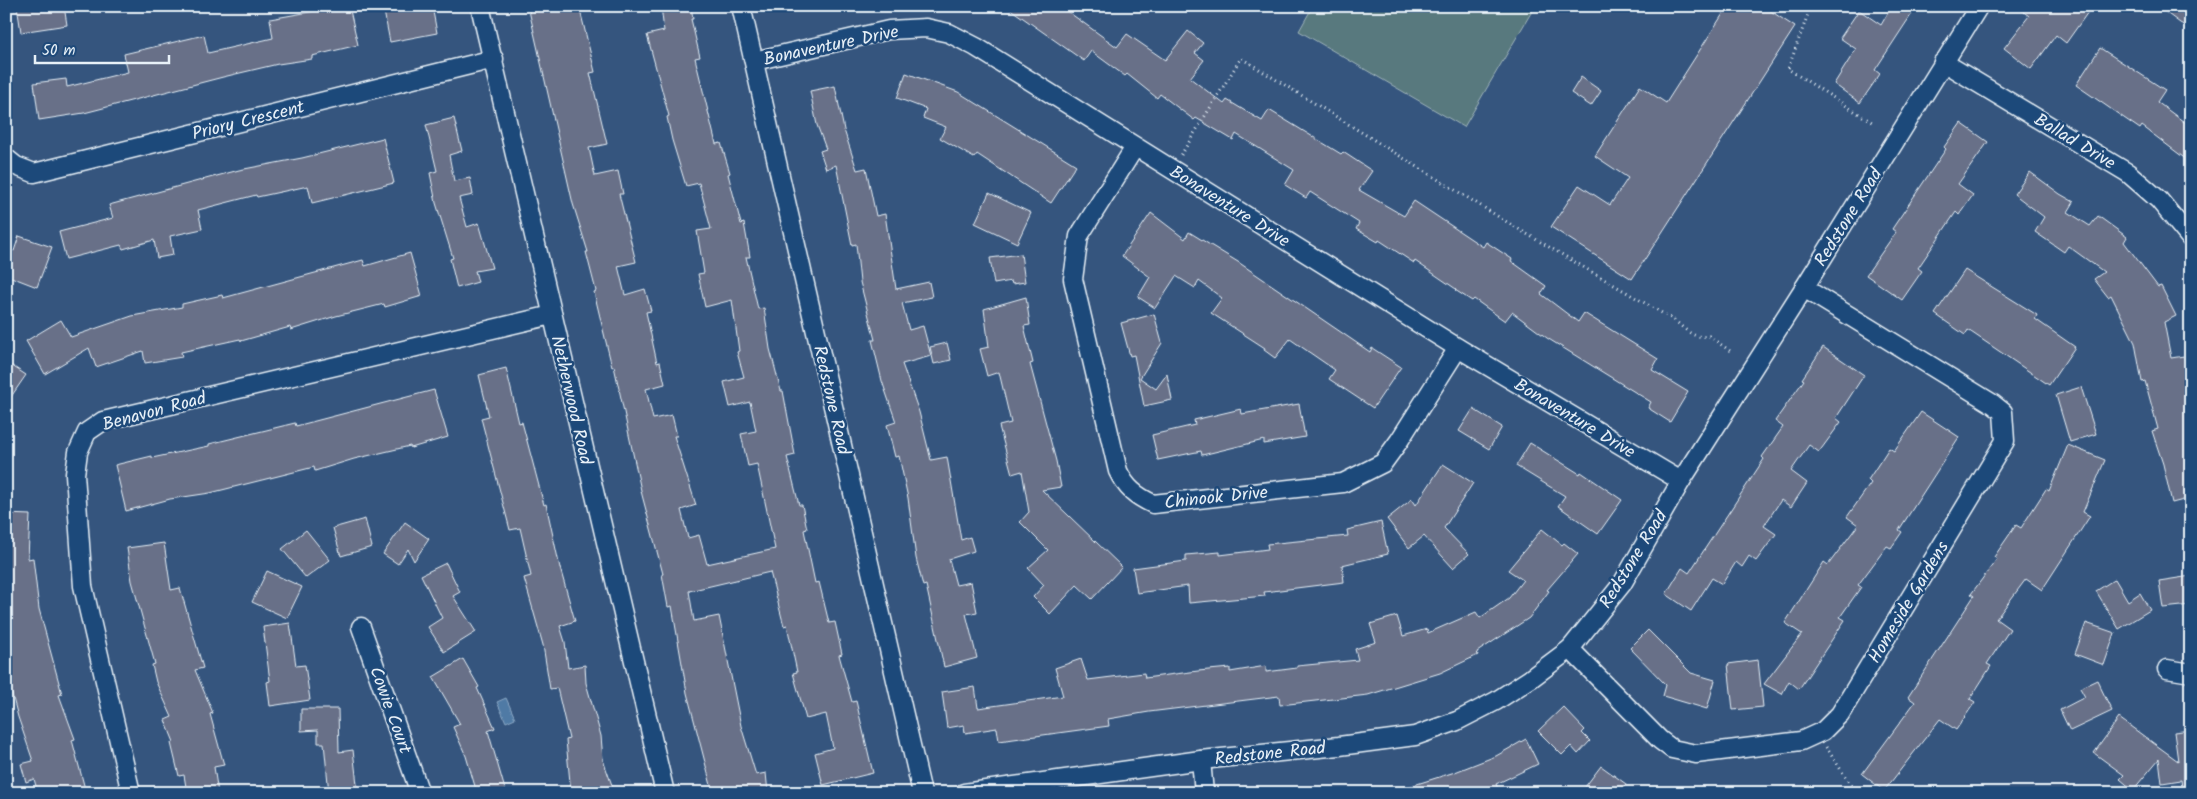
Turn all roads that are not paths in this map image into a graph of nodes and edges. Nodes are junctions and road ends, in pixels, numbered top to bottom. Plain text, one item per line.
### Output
1 (480, 6) edge
2 (741, 6) edge
3 (1979, 6) edge
4 (494, 59) junction
5 (754, 61) junction
6 (1943, 62) junction
7 (1135, 147) junction
8 (6, 158) edge
9 (2191, 239) edge
10 (1804, 288) junction
11 (552, 315) junction
12 (1458, 348) junction
13 (1681, 481) junction
14 (361, 627) dead end
15 (1570, 650) junction
16 (2167, 669) dead end
17 (2191, 673) edge
18 (1201, 760) junction
19 (131, 793) edge
20 (420, 793) edge
21 (665, 793) edge
22 (922, 793) edge
23 (964, 793) edge
24 (1204, 793) edge

1 - 4 street, Netherwood Road
2 - 5 street, Redstone Road
3 - 6 street, Redstone Road
4 - 8 street, Priory Crescent
4 - 11 street, Netherwood Road
5 - 7 street, Bonaventure Drive
5 - 22 street, Redstone Road
6 - 9 street, Ballad Drive
6 - 10 street, Redstone Road
7 - 12 street, Bonaventure Drive
7 - 12 street, Chinook Drive
10 - 13 street, Redstone Road
10 - 15 street, Homeside Gardens
11 - 19 street, Benavon Road
11 - 21 street, Netherwood Road
12 - 13 street, Bonaventure Drive
13 - 15 street, Redstone Road
14 - 20 street, Cowie Court
15 - 18 street, Redstone Road
16 - 17 street
18 - 23 street, Redstone Road
18 - 24 street

